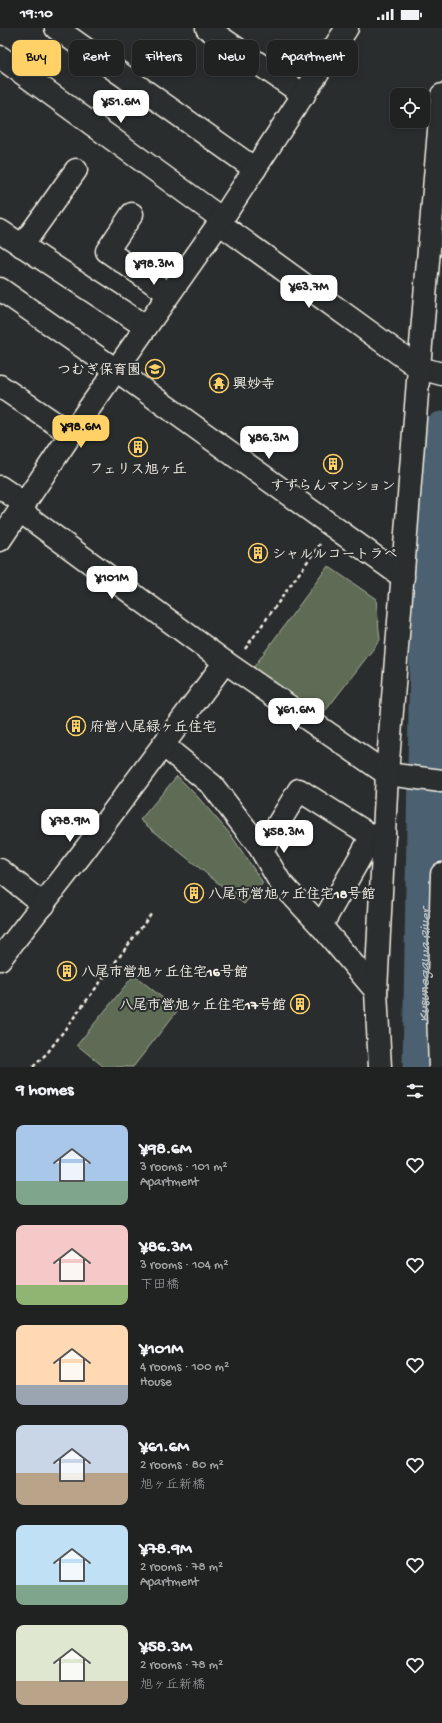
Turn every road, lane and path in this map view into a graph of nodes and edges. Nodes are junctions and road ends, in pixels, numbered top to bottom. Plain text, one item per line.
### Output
1 (56, 28) edge
2 (207, 28) edge
3 (347, 28) edge
4 (0, 57) edge
5 (304, 95) junction
6 (442, 95) edge
7 (255, 169) junction
8 (76, 170) dead end
9 (132, 214) dead end
10 (221, 221) junction
11 (0, 231) edge
12 (22, 246) junction
13 (0, 289) edge
14 (169, 294) junction
15 (146, 327) junction
16 (419, 368) junction
17 (116, 370) junction
18 (442, 374) edge
19 (0, 386) edge
20 (71, 434) junction
21 (0, 487) edge
22 (22, 507) junction
23 (333, 527) junction
24 (0, 540) edge
25 (402, 577) junction
26 (228, 665) junction
27 (164, 746) junction
28 (387, 774) junction
29 (442, 781) edge
30 (378, 836) junction
31 (262, 850) junction
32 (0, 870) edge
33 (442, 874) edge
34 (44, 905) junction
35 (152, 913) dead end
36 (321, 926) junction
37 (0, 959) edge
38 (376, 991) junction
39 (33, 1067) edge
40 (380, 1067) edge
41 (440, 1067) edge

1 - 7 street
2 - 5 street
3 - 5 street
4 - 10 street
5 - 7 street
6 - 16 street
7 - 10 street
8 - 12 street
9 - 14 street
10 - 14 street
10 - 16 street
11 - 12 street
12 - 15 street
13 - 17 street
14 - 15 street
15 - 17 street
16 - 18 street
16 - 25 street
17 - 20 street
17 - 23 street
19 - 20 street
20 - 22 street
21 - 22 street
22 - 24 street
22 - 26 street
23 - 25 street
23 - 26 path
25 - 28 street
26 - 27 street
26 - 28 street
27 - 31 street
27 - 34 street
28 - 29 street
28 - 30 street
30 - 31 street
30 - 36 street
30 - 38 street
31 - 36 street
32 - 34 street
33 - 41 street
34 - 37 street
35 - 39 path
36 - 38 street
38 - 40 street

